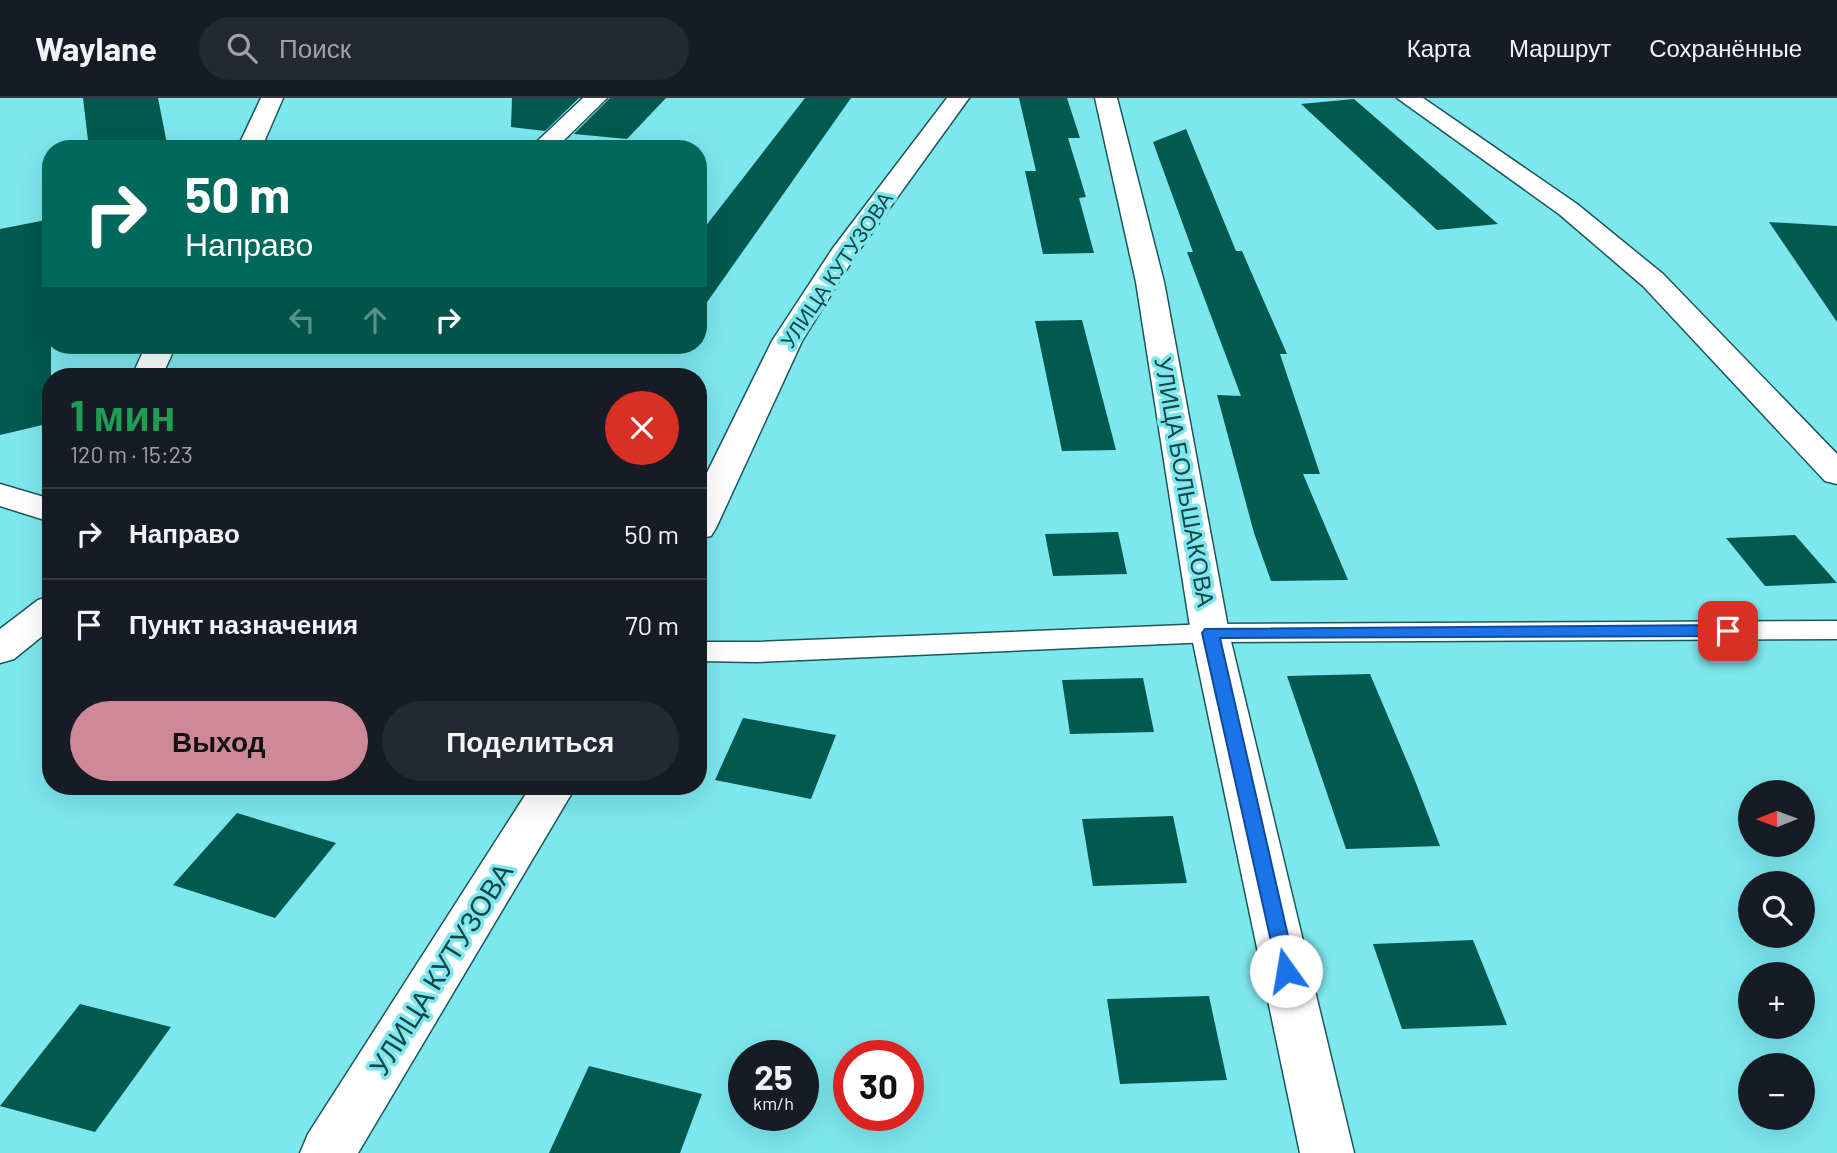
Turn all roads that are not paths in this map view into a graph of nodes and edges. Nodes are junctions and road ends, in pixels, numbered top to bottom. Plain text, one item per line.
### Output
1 (272, 98) edge
2 (596, 98) edge
3 (958, 98) edge
4 (1106, 98) edge
5 (1408, 98) edge
6 (253, 140) edge
7 (551, 140) edge
8 (1837, 474) edge
9 (0, 495) edge
10 (42, 508) edge
11 (707, 509) edge
12 (42, 616) edge
13 (1837, 630) edge
14 (1210, 633) junction
15 (0, 649) edge
16 (707, 651) edge
17 (548, 795) edge
18 (327, 1153) edge
19 (1327, 1153) edge

1 - 6 street
2 - 7 street
3 - 11 street, УЛИЦА КУТУЗОВА
4 - 14 street, УЛИЦА БОЛЬШАКОВА
5 - 8 street
9 - 10 street
12 - 15 street
13 - 14 lane
14 - 16 lane
14 - 19 street, УЛИЦА БОЛЬШАКОВА
17 - 18 street, УЛИЦА КУТУЗОВА

